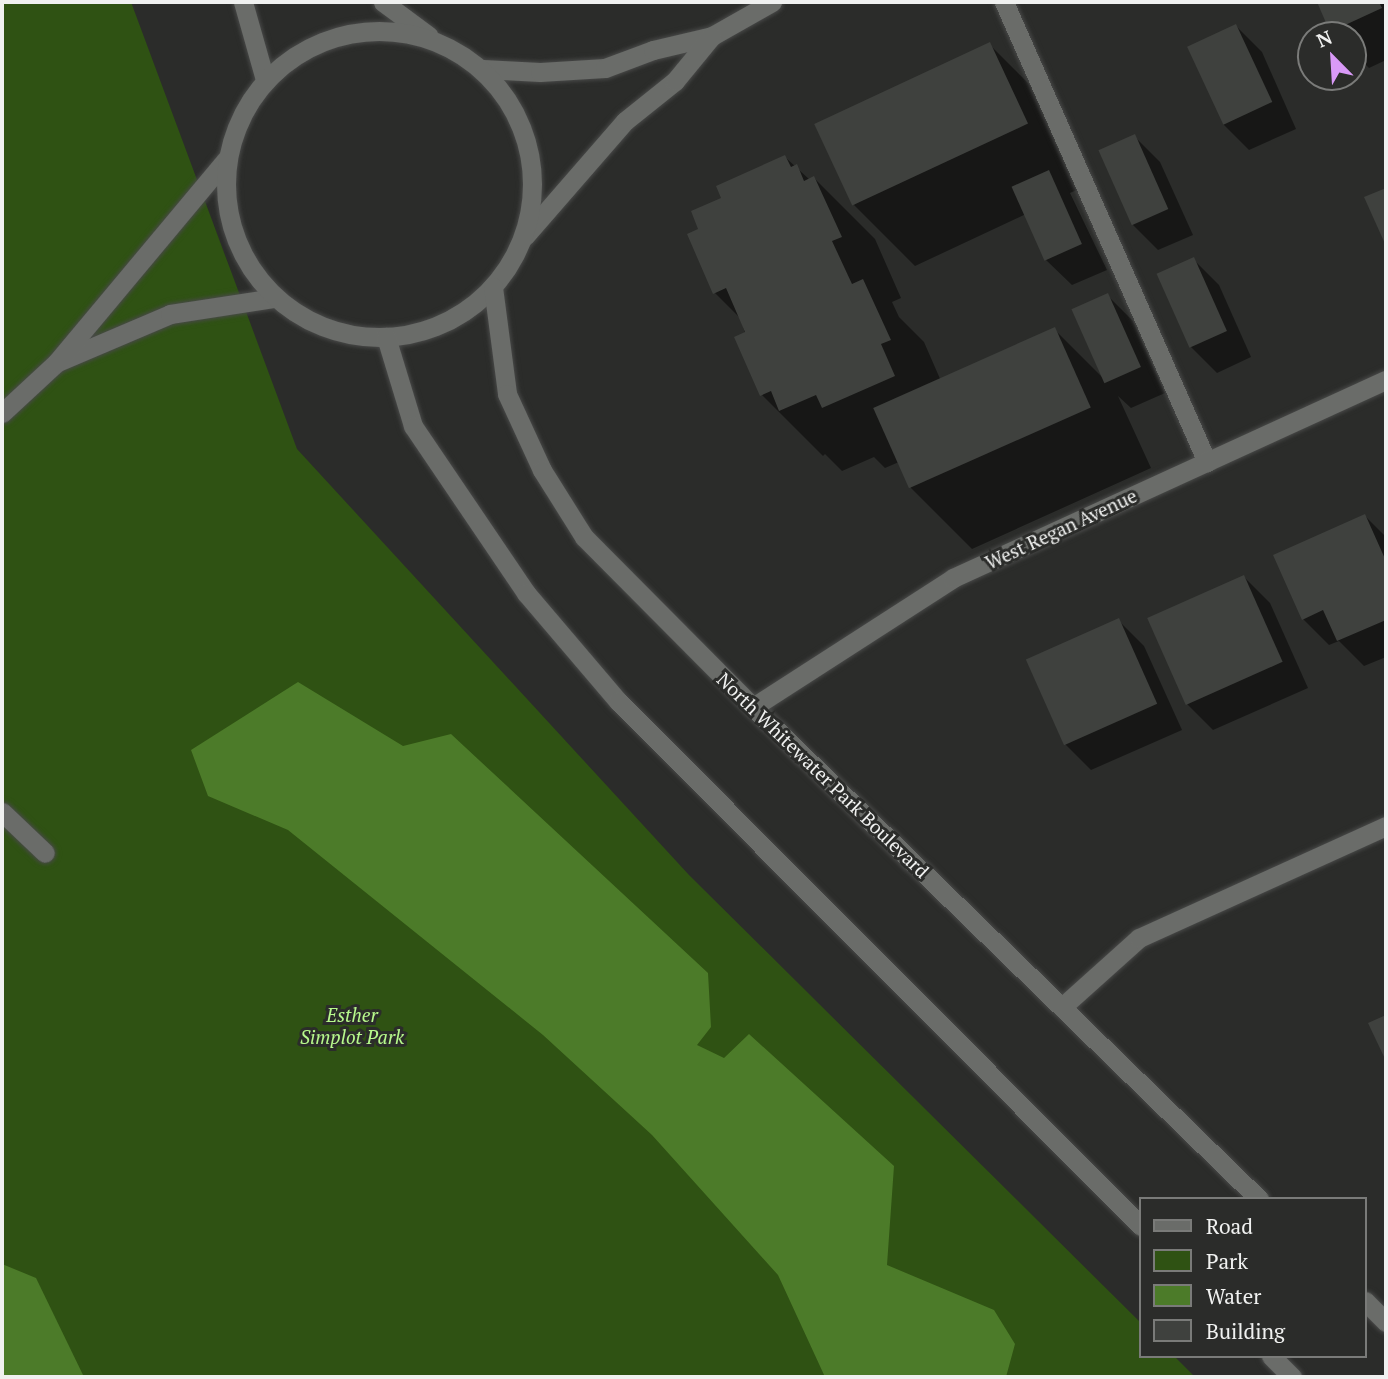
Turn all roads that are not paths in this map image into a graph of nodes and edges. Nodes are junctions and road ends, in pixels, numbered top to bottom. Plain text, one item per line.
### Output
1 (243, 2) edge
2 (383, 2) edge
3 (772, 2) edge
4 (1004, 2) edge
5 (712, 36) junction
6 (432, 38) junction
7 (483, 69) junction
8 (265, 80) junction
9 (226, 160) junction
10 (525, 236) junction
11 (494, 287) junction
12 (275, 298) junction
13 (386, 337) junction
14 (56, 362) junction
15 (1386, 380) edge
16 (2, 413) edge
17 (1207, 462) junction
18 (753, 707) junction
19 (2, 812) edge
20 (1386, 826) edge
21 (45, 853) dead end
22 (1062, 1007) junction
23 (1257, 1197) edge
24 (1140, 1225) edge
25 (1367, 1303) edge
26 (1386, 1321) edge
27 (1273, 1358) edge
28 (1292, 1377) edge

1 - 8 street
2 - 6 street
3 - 5 street
4 - 17 street
5 - 7 street
5 - 10 street
6 - 7 street
6 - 8 street
7 - 10 street
8 - 9 street
9 - 12 street
9 - 14 street
10 - 11 street
11 - 13 street
11 - 18 street, North Whitewater Park Boulevard
12 - 13 street
12 - 14 street
13 - 24 street
14 - 16 street
15 - 17 street, West Regan Avenue
17 - 18 street, West Regan Avenue
18 - 22 street, North Whitewater Park Boulevard
19 - 21 street
20 - 22 street
22 - 23 street, North Whitewater Park Boulevard
25 - 26 street
27 - 28 street

